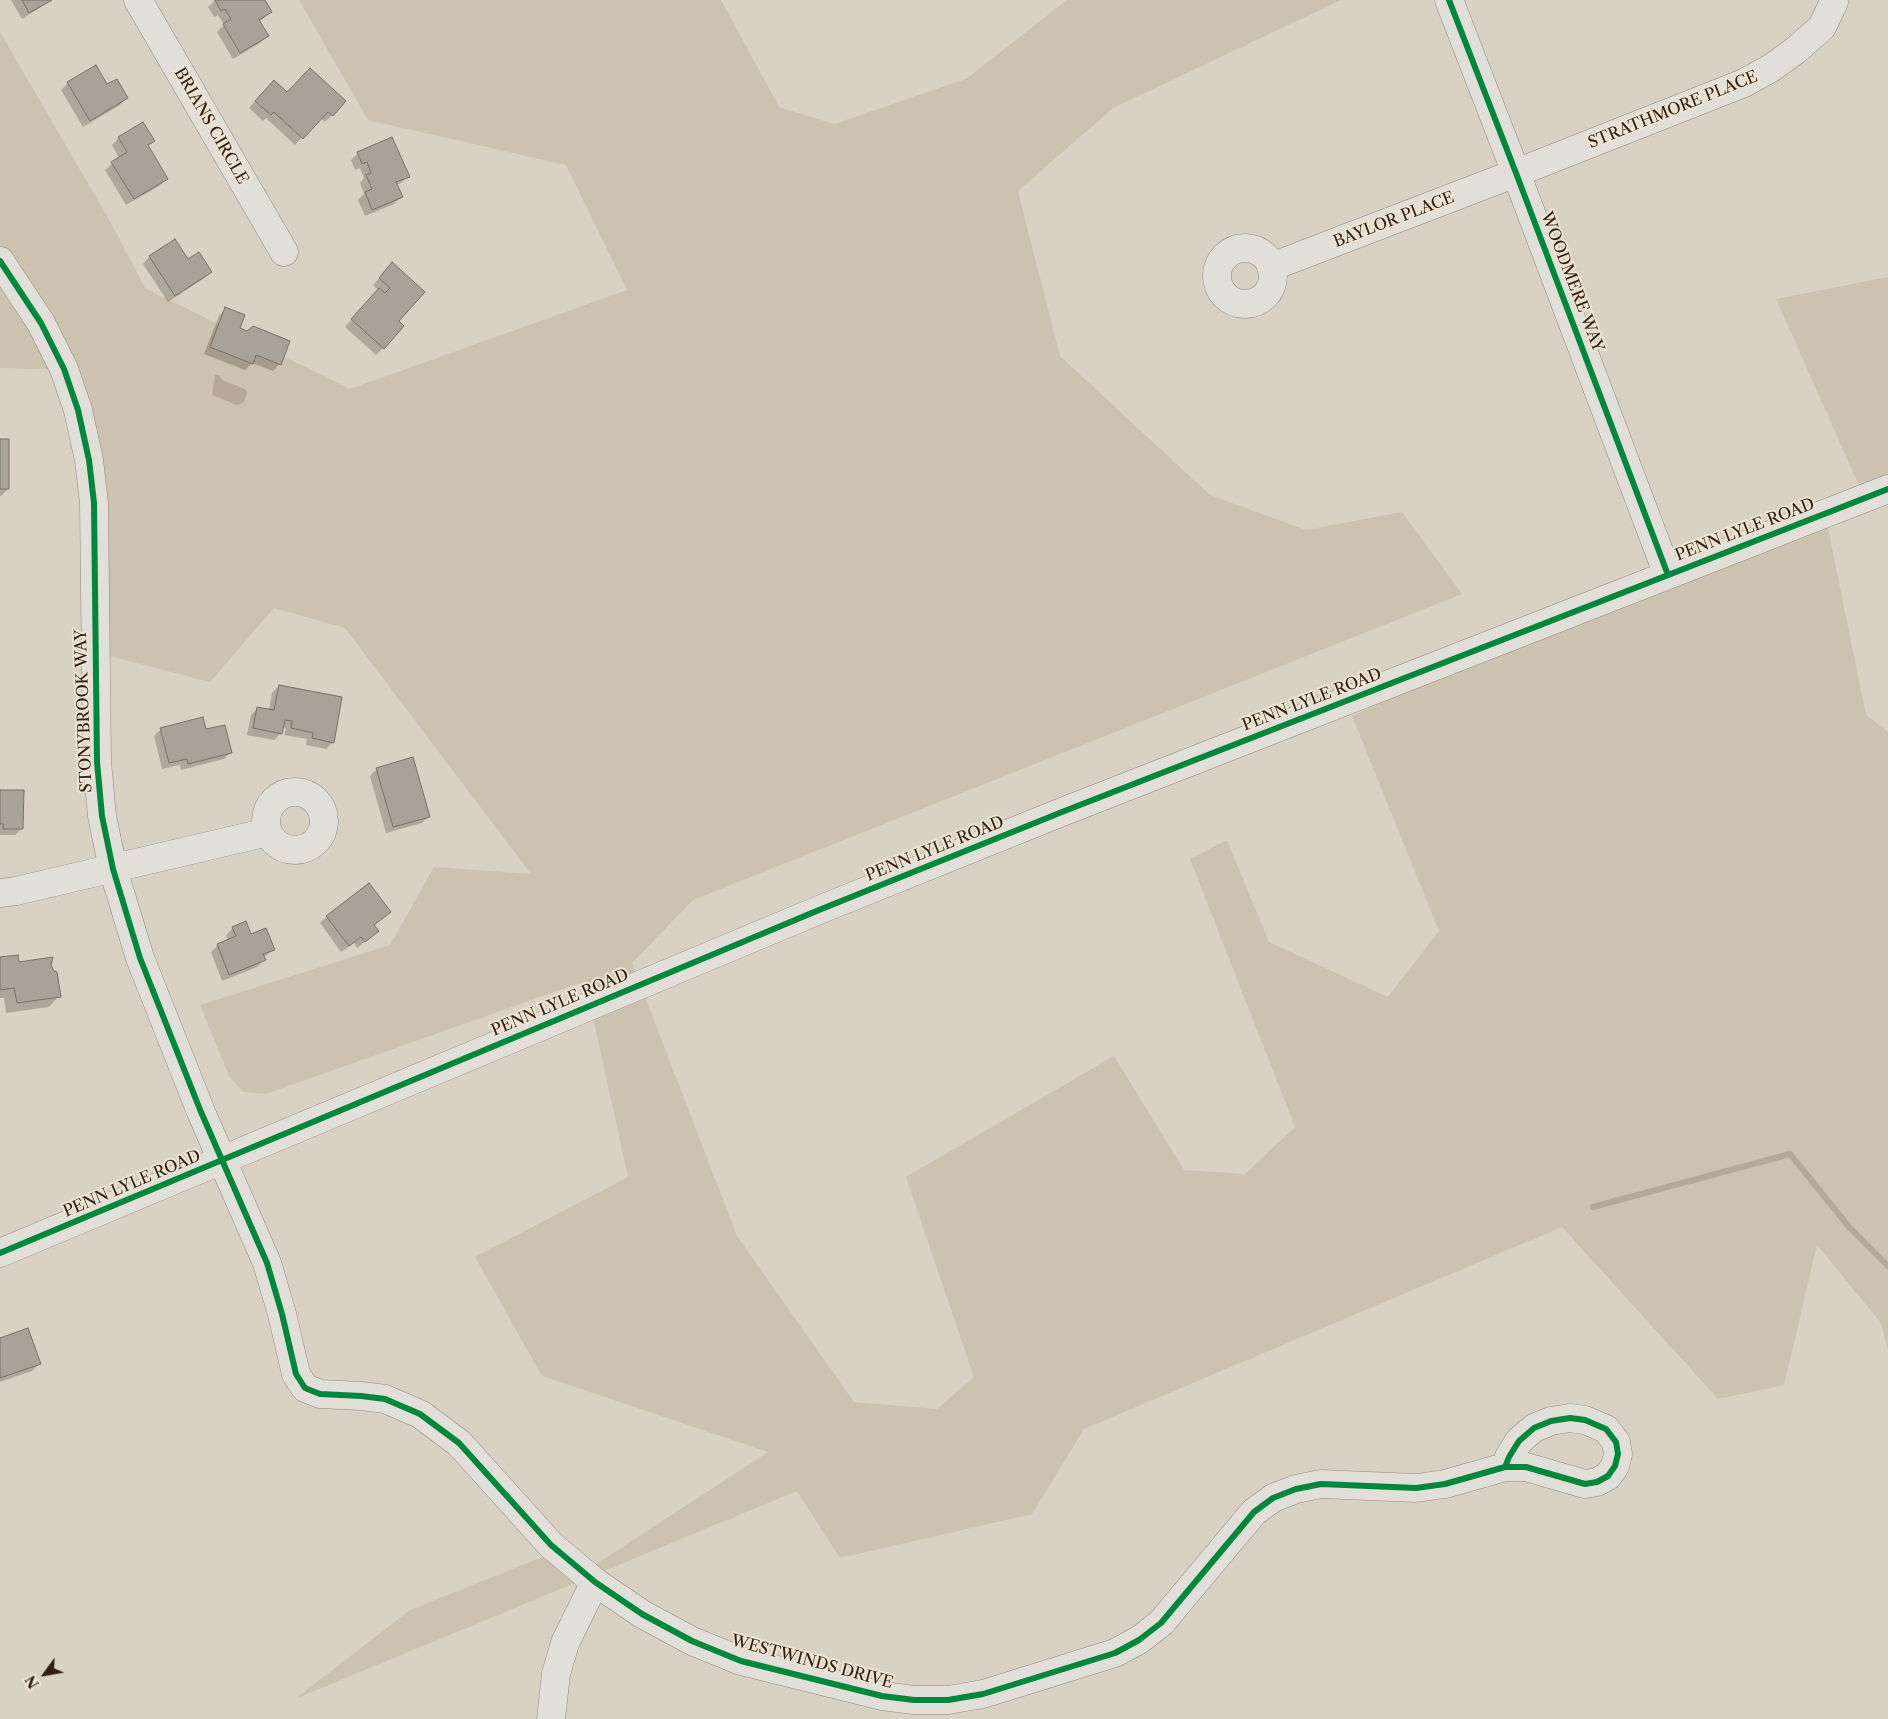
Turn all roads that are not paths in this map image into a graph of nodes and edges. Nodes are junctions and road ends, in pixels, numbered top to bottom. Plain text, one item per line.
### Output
1 (138, 0) edge
2 (1449, 0) edge
3 (1838, 1) edge
4 (1516, 173) junction
5 (284, 252) dead end
6 (0, 261) edge
7 (1271, 267) dead end
8 (1888, 489) edge
9 (1668, 575) junction
10 (268, 832) dead end
11 (113, 869) junction
12 (0, 892) edge
13 (222, 1161) junction
14 (0, 1253) edge
15 (1505, 1467) junction
16 (595, 1582) junction
17 (914, 1710) edge
18 (551, 1719) edge

1 - 5 street, BRIANS CIRCLE
2 - 4 street, WOODMERE WAY
3 - 4 street, STRATHMORE PLACE
4 - 7 street, BAYLOR PLACE
4 - 9 street, WOODMERE WAY
6 - 11 street, STONYBROOK WAY
8 - 9 street, PENN LYLE ROAD
9 - 13 street, PENN LYLE ROAD
10 - 11 street
11 - 12 street
11 - 13 street, STONYBROOK WAY
13 - 14 street, PENN LYLE ROAD
13 - 16 street, WESTWINDS DRIVE
15 - 15 street, WESTWINDS DRIVE
15 - 17 street, WESTWINDS DRIVE
16 - 17 street, WESTWINDS DRIVE
16 - 18 street

